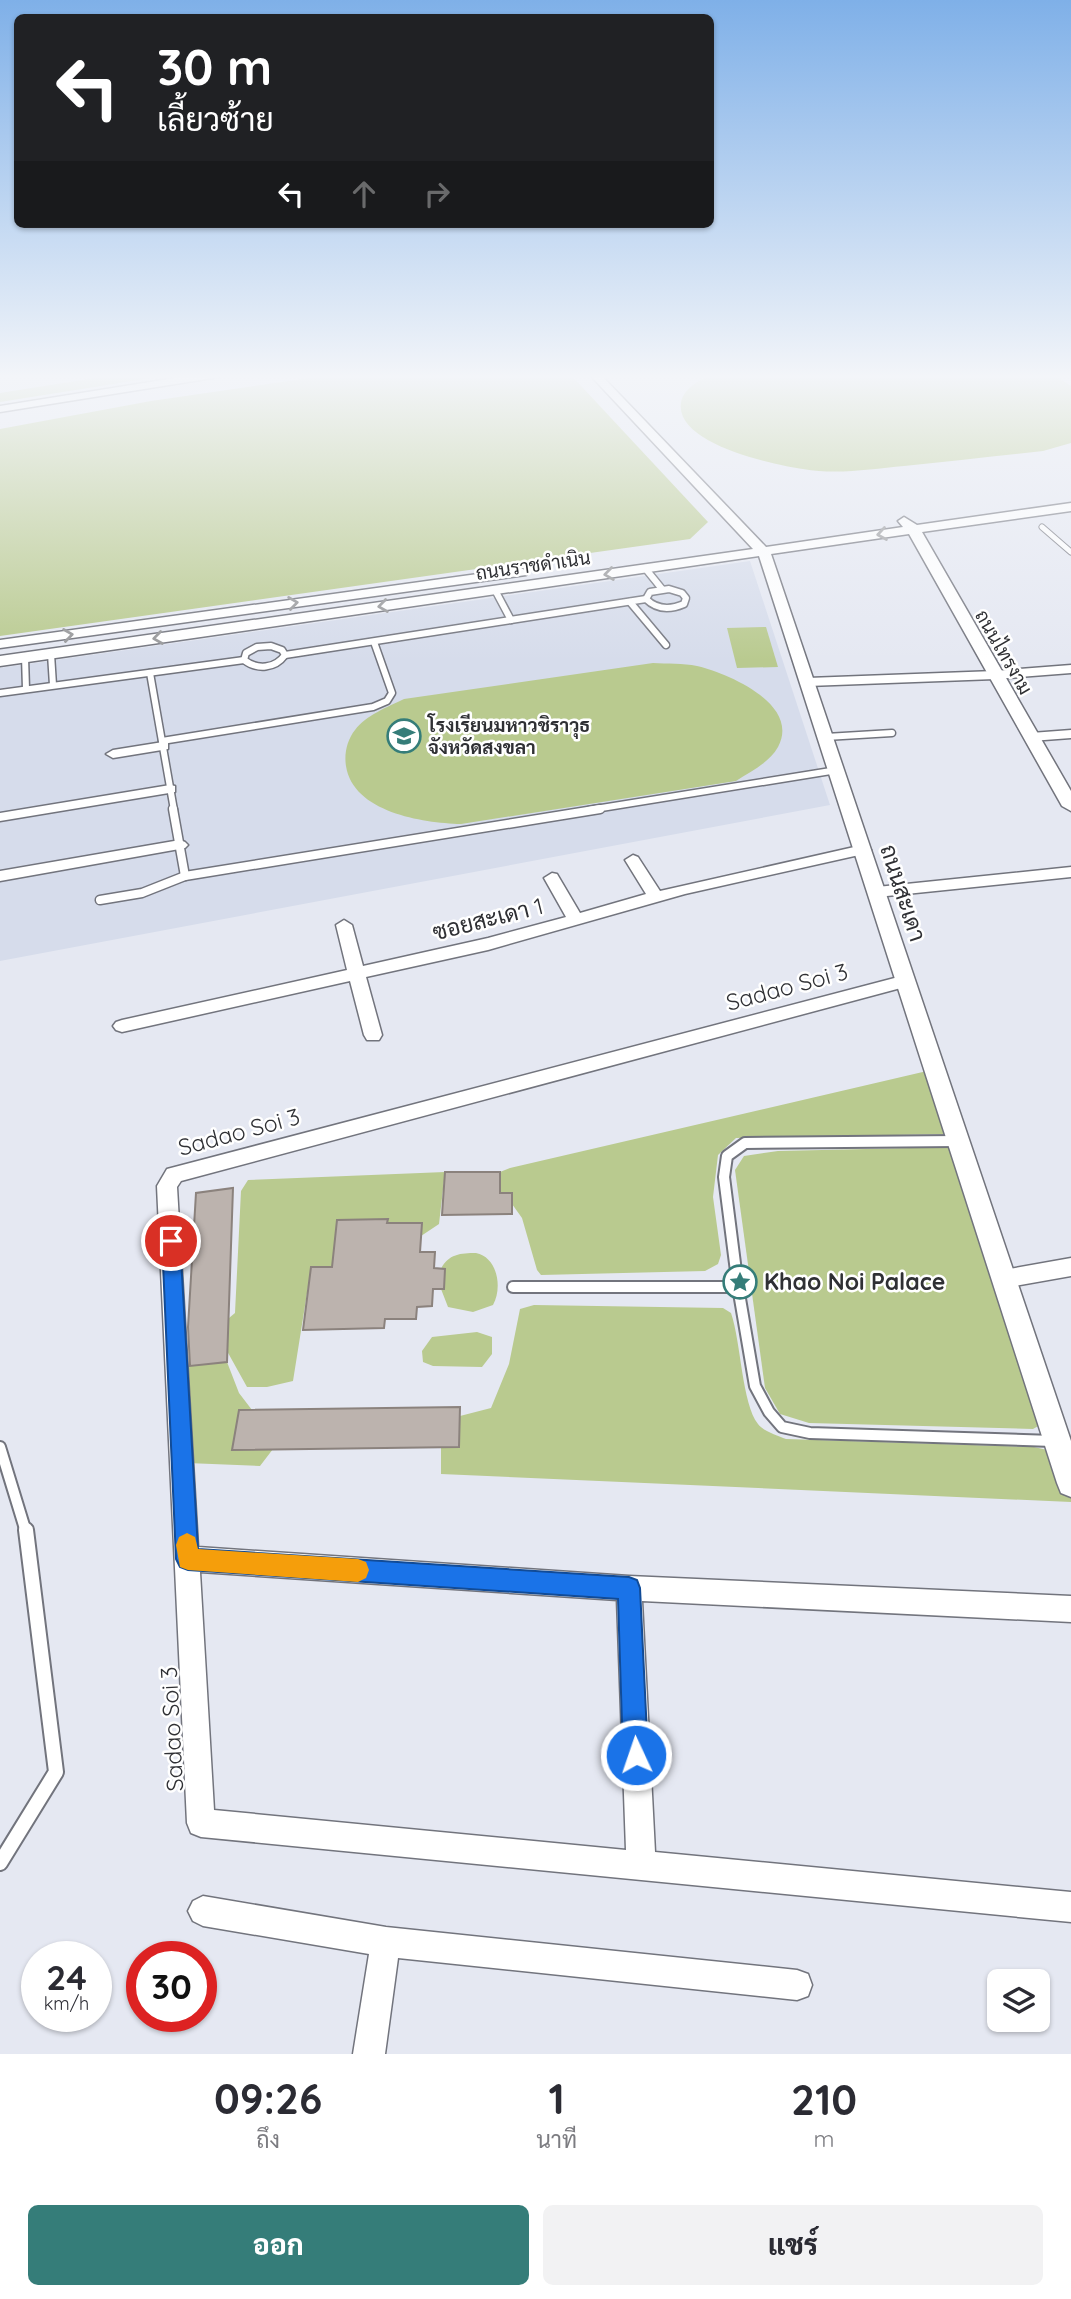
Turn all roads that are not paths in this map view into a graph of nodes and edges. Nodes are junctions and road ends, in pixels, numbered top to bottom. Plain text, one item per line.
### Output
1 (685, 470) edge
2 (1071, 494) edge
3 (1071, 507) edge
4 (907, 524) junction
5 (1042, 527) dead end
6 (758, 546) junction
7 (1071, 552) edge
8 (645, 568) junction
9 (662, 589) junction
10 (495, 590) junction
11 (646, 599) junction
12 (631, 602) junction
13 (511, 620) junction
14 (374, 642) junction
15 (0, 644) edge
16 (666, 645) dead end
17 (51, 654) junction
18 (285, 655) junction
19 (25, 657) junction
20 (244, 660) junction
21 (0, 661) edge
22 (1071, 669) edge
23 (150, 673) junction
24 (995, 675) junction
25 (808, 682) junction
26 (53, 685) junction
27 (26, 689) junction
28 (0, 693) edge
29 (892, 733) dead end
30 (1071, 734) edge
31 (826, 737) junction
32 (1031, 737) junction
33 (162, 743) junction
34 (113, 754) dead end
35 (837, 770) junction
36 (170, 789) junction
37 (1071, 806) edge
38 (0, 817) edge
39 (180, 845) junction
40 (863, 850) junction
41 (633, 860) dead end
42 (1071, 872) edge
43 (0, 876) edge
44 (185, 876) junction
45 (552, 878) dead end
46 (877, 892) junction
47 (656, 897) junction
48 (100, 900) dead end
49 (576, 919) junction
50 (344, 925) dead end
51 (355, 974) junction
52 (906, 981) junction
53 (122, 1026) dead end
54 (373, 1035) dead end
55 (959, 1141) junction
56 (1071, 1267) edge
57 (1004, 1279) junction
58 (513, 1287) dead end
59 (738, 1287) junction
60 (1057, 1441) junction
61 (0, 1447) edge
62 (1071, 1483) edge
63 (188, 1559) junction
64 (629, 1588) junction
65 (1071, 1609) edge
66 (0, 1863) edge
67 (641, 1866) junction
68 (1071, 1907) edge
69 (203, 1911) dead end
70 (386, 1942) junction
71 (797, 1985) dead end
72 (369, 2054) edge

1 - 6 street, ถนนสะเดา
2 - 4 street, ถนนราชดำเนิน
3 - 4 street, ถนนราชดำเนิน
4 - 6 street, ถนนราชดำเนิน
4 - 24 street, ถนนไทรงาม
5 - 7 lane
6 - 8 street, ถนนราชดำเนิน
15 -> 6 street, ถนนราชดำเนิน
6 - 25 street, ถนนสะเดา
8 - 9 lane
8 -> 10 street, ถนนราชดำเนิน
9 - 11 lane
9 - 11 lane
10 - 13 lane
10 -> 17 street, ถนนราชดำเนิน
11 - 12 lane
12 - 13 lane
12 - 16 lane
13 - 14 lane
14 - 18 lane
14 - 33 lane
17 - 19 street, ถนนราชดำเนิน
17 - 26 lane
18 - 20 lane
18 - 20 lane
19 - 21 street, ถนนราชดำเนิน
19 - 27 lane
20 - 23 lane
22 - 24 street
23 - 26 lane
23 - 33 lane
24 - 25 street
24 - 32 street, ถนนไทรงาม
25 - 31 street, ถนนสะเดา
26 - 27 lane
27 - 28 lane
29 - 31 lane
30 - 32 street
31 - 35 street, ถนนสะเดา
32 - 37 street, ถนนไทรงาม
33 - 34 street
33 - 36 lane
35 - 40 street, ถนนสะเดา
35 - 44 lane
36 - 38 street
36 - 39 lane
39 - 43 street
39 - 44 lane
40 - 46 street, ถนนสะเดา
40 - 47 street, ซอยสะเดา 1
41 - 47 street
42 - 46 street
44 - 48 lane
45 - 49 street
46 - 52 street, ถนนสะเดา
47 - 49 street, ซอยสะเดา 1
49 - 51 street, ซอยสะเดา 1
50 - 51 street
51 - 53 street, ซอยสะเดา 1
51 - 54 street
52 - 55 street, ถนนสะเดา
52 - 63 street, Sadao Soi 3
55 - 57 street, ถนนสะเดา
55 - 59 lane
56 - 57 street
57 - 60 street, ถนนสะเดา
58 - 59 lane
59 - 60 lane
60 - 62 street, ถนนสะเดา
61 - 66 lane
63 - 64 street
63 - 67 street, Sadao Soi 3
64 - 65 street
64 - 67 street
67 - 68 street
69 - 70 street
70 - 71 street
70 - 72 street

